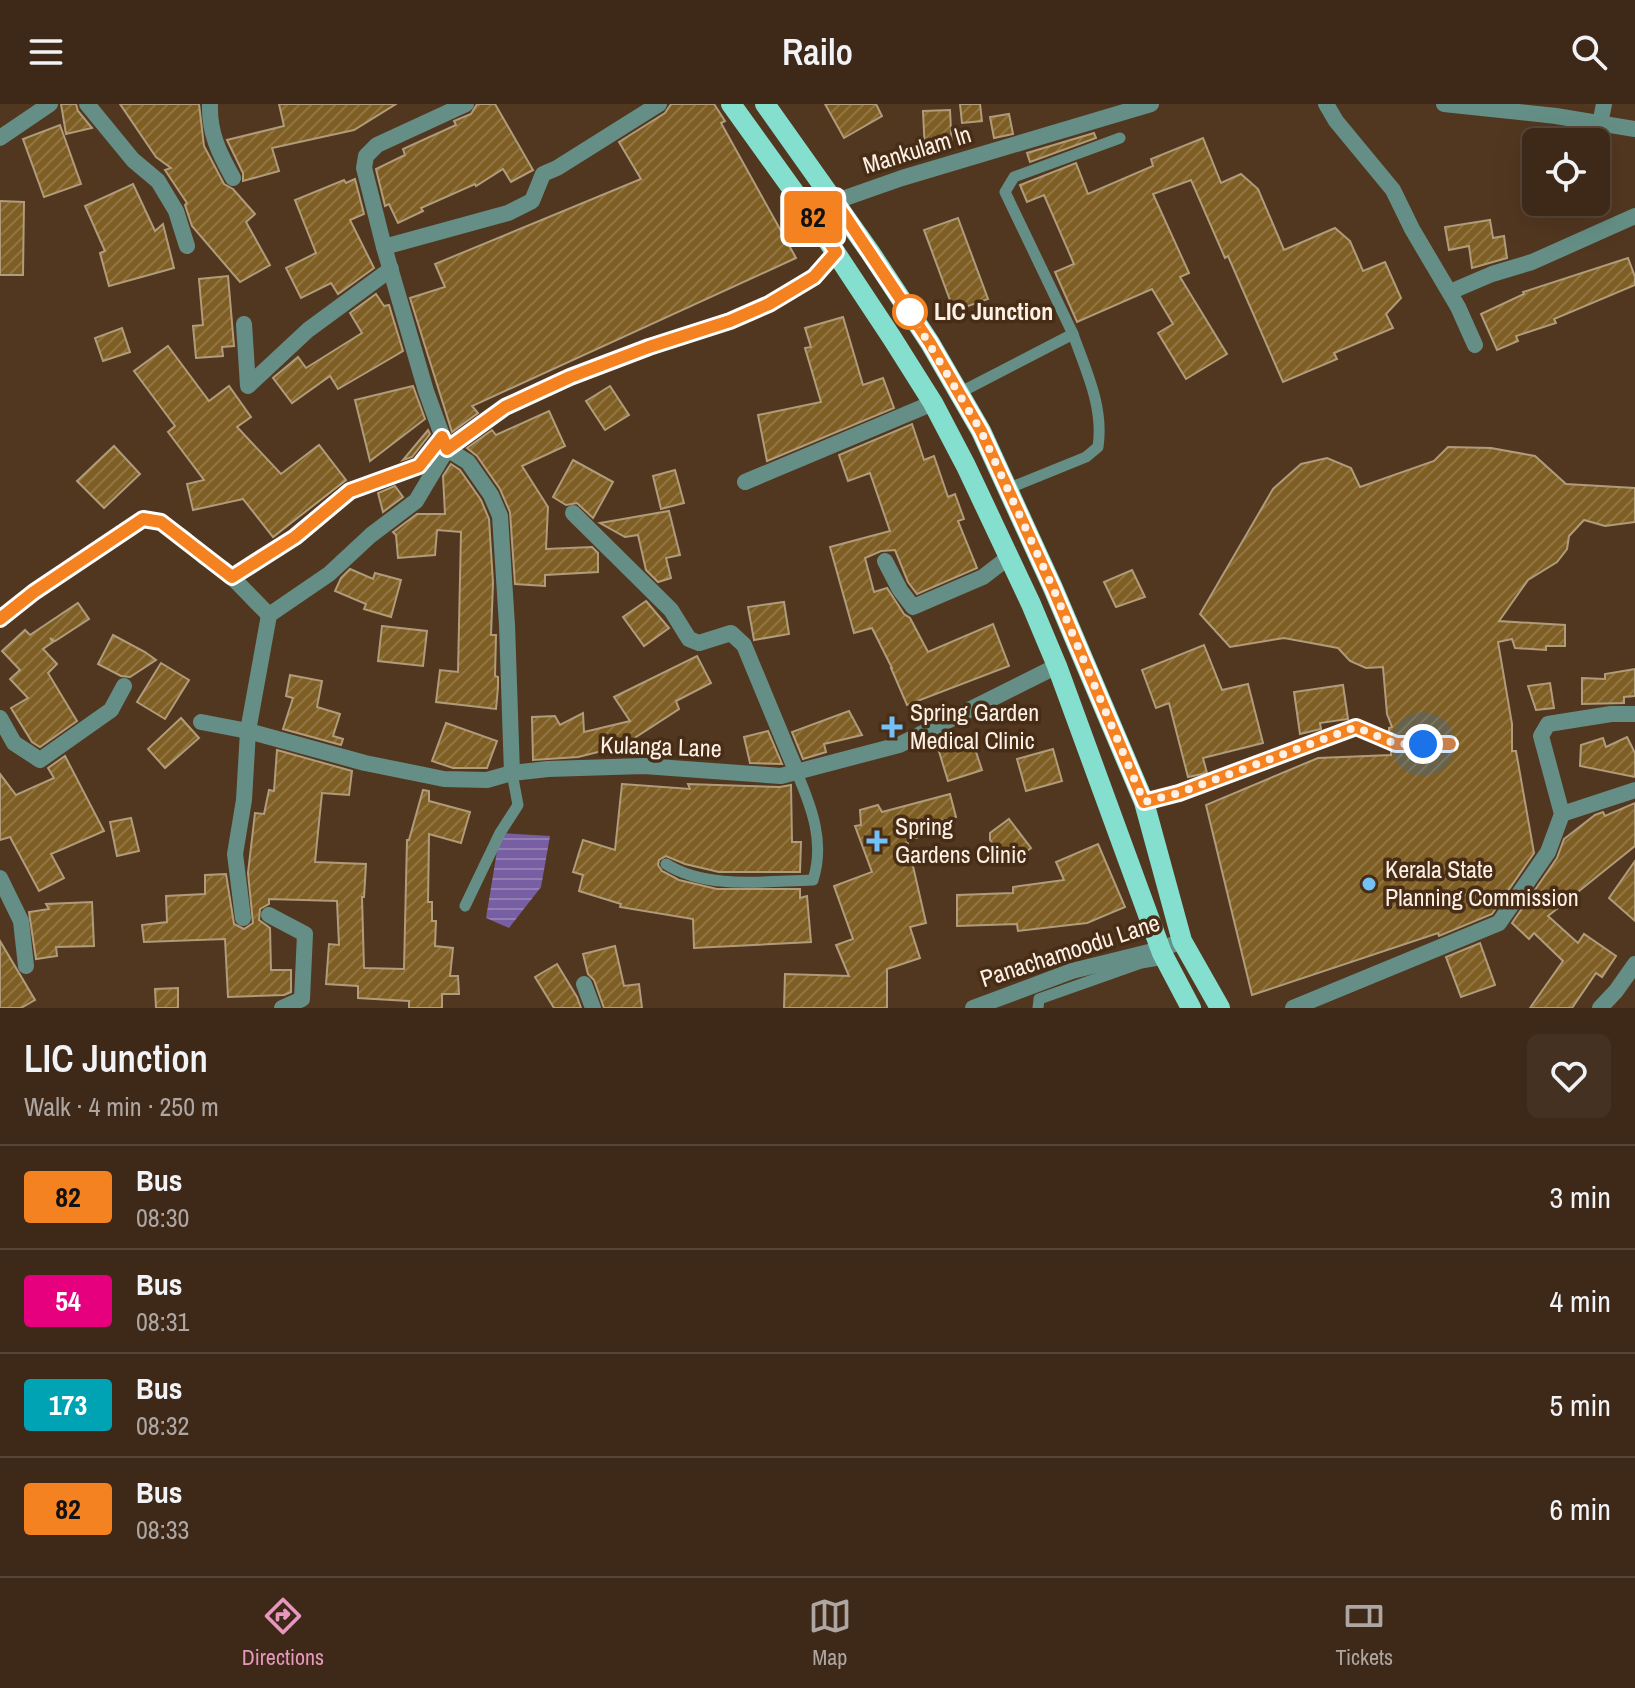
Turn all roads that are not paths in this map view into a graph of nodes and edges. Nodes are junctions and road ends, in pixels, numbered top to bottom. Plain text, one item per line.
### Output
1 (50, 104) edge
2 (87, 104) edge
3 (210, 104) edge
4 (466, 104) edge
5 (659, 104) edge
6 (731, 104) edge
7 (765, 104) edge
8 (1151, 104) edge
9 (1326, 104) edge
10 (1444, 104) edge
11 (1604, 104) edge
12 (1600, 124) junction
13 (1635, 129) edge
14 (0, 138) edge
15 (1120, 138) dead end
16 (233, 178) dead end
17 (835, 201) junction
18 (808, 211) junction
19 (1635, 216) edge
20 (187, 246) dead end
21 (384, 247) junction
22 (836, 252) junction
23 (391, 269) junction
24 (1450, 292) junction
25 (244, 324) dead end
26 (1073, 334) junction
27 (1475, 345) dead end
28 (959, 393) junction
29 (933, 403) junction
30 (445, 443) junction
31 (745, 482) dead end
32 (1007, 489) junction
33 (573, 513) dead end
34 (1009, 557) junction
35 (885, 561) dead end
36 (232, 577) junction
37 (269, 615) junction
38 (0, 619) edge
39 (1057, 666) junction
40 (124, 686) dead end
41 (1635, 714) edge
42 (0, 718) edge
43 (201, 722) dead end
44 (248, 731) junction
45 (1450, 744) dead end
46 (512, 773) junction
47 (797, 773) junction
48 (1635, 790) edge
49 (1144, 802) junction
50 (1562, 814) junction
51 (666, 864) dead end
52 (0, 878) edge
53 (465, 906) dead end
54 (269, 915) dead end
55 (243, 918) dead end
56 (1182, 941) junction
57 (1163, 954) junction
58 (1635, 964) edge
59 (26, 966) dead end
60 (584, 984) dead end
61 (282, 1008) edge
62 (593, 1008) edge
63 (973, 1008) edge
64 (1038, 1008) edge
65 (1191, 1008) edge
66 (1220, 1008) edge
67 (1293, 1008) edge
68 (1600, 1008) edge

1 - 14 street
2 - 20 street
3 - 16 street
4 - 21 street
5 - 21 street
6 - 18 main road
7 - 17 main road
8 - 17 street, Mankulam ln
9 - 24 street
10 - 12 street
11 - 12 street
12 - 13 street
15 - 26 lane
17 - 18 street, Mankulam ln
17 - 28 main road
18 - 22 main road
19 - 24 street
21 - 23 street
22 - 29 main road
22 - 30 street
23 - 25 street
23 - 30 street
24 - 27 street
26 - 28 lane
26 - 32 lane
28 - 32 main road
29 - 31 street
29 - 34 main road
30 - 36 street
30 - 37 street
30 - 46 street
32 - 49 main road
33 - 47 street
34 - 35 street
34 - 39 main road
36 - 37 street
36 - 38 street
37 - 44 street
39 - 47 street, Kulanga Lane
39 - 57 main road
40 - 42 street
41 - 50 street
43 - 44 street, Kulanga Lane
44 - 46 street, Kulanga Lane
44 - 55 street
45 - 49 lane
46 - 47 street, Kulanga Lane
46 - 53 lane
47 - 51 lane
48 - 50 street
49 - 56 main road
50 - 67 street
52 - 59 street
54 - 61 street
56 - 57 street, Panachamoodu Lane
56 - 66 main road
57 - 63 street, Panachamoodu Lane
57 - 64 lane
57 - 65 main road
58 - 68 street
60 - 62 street

